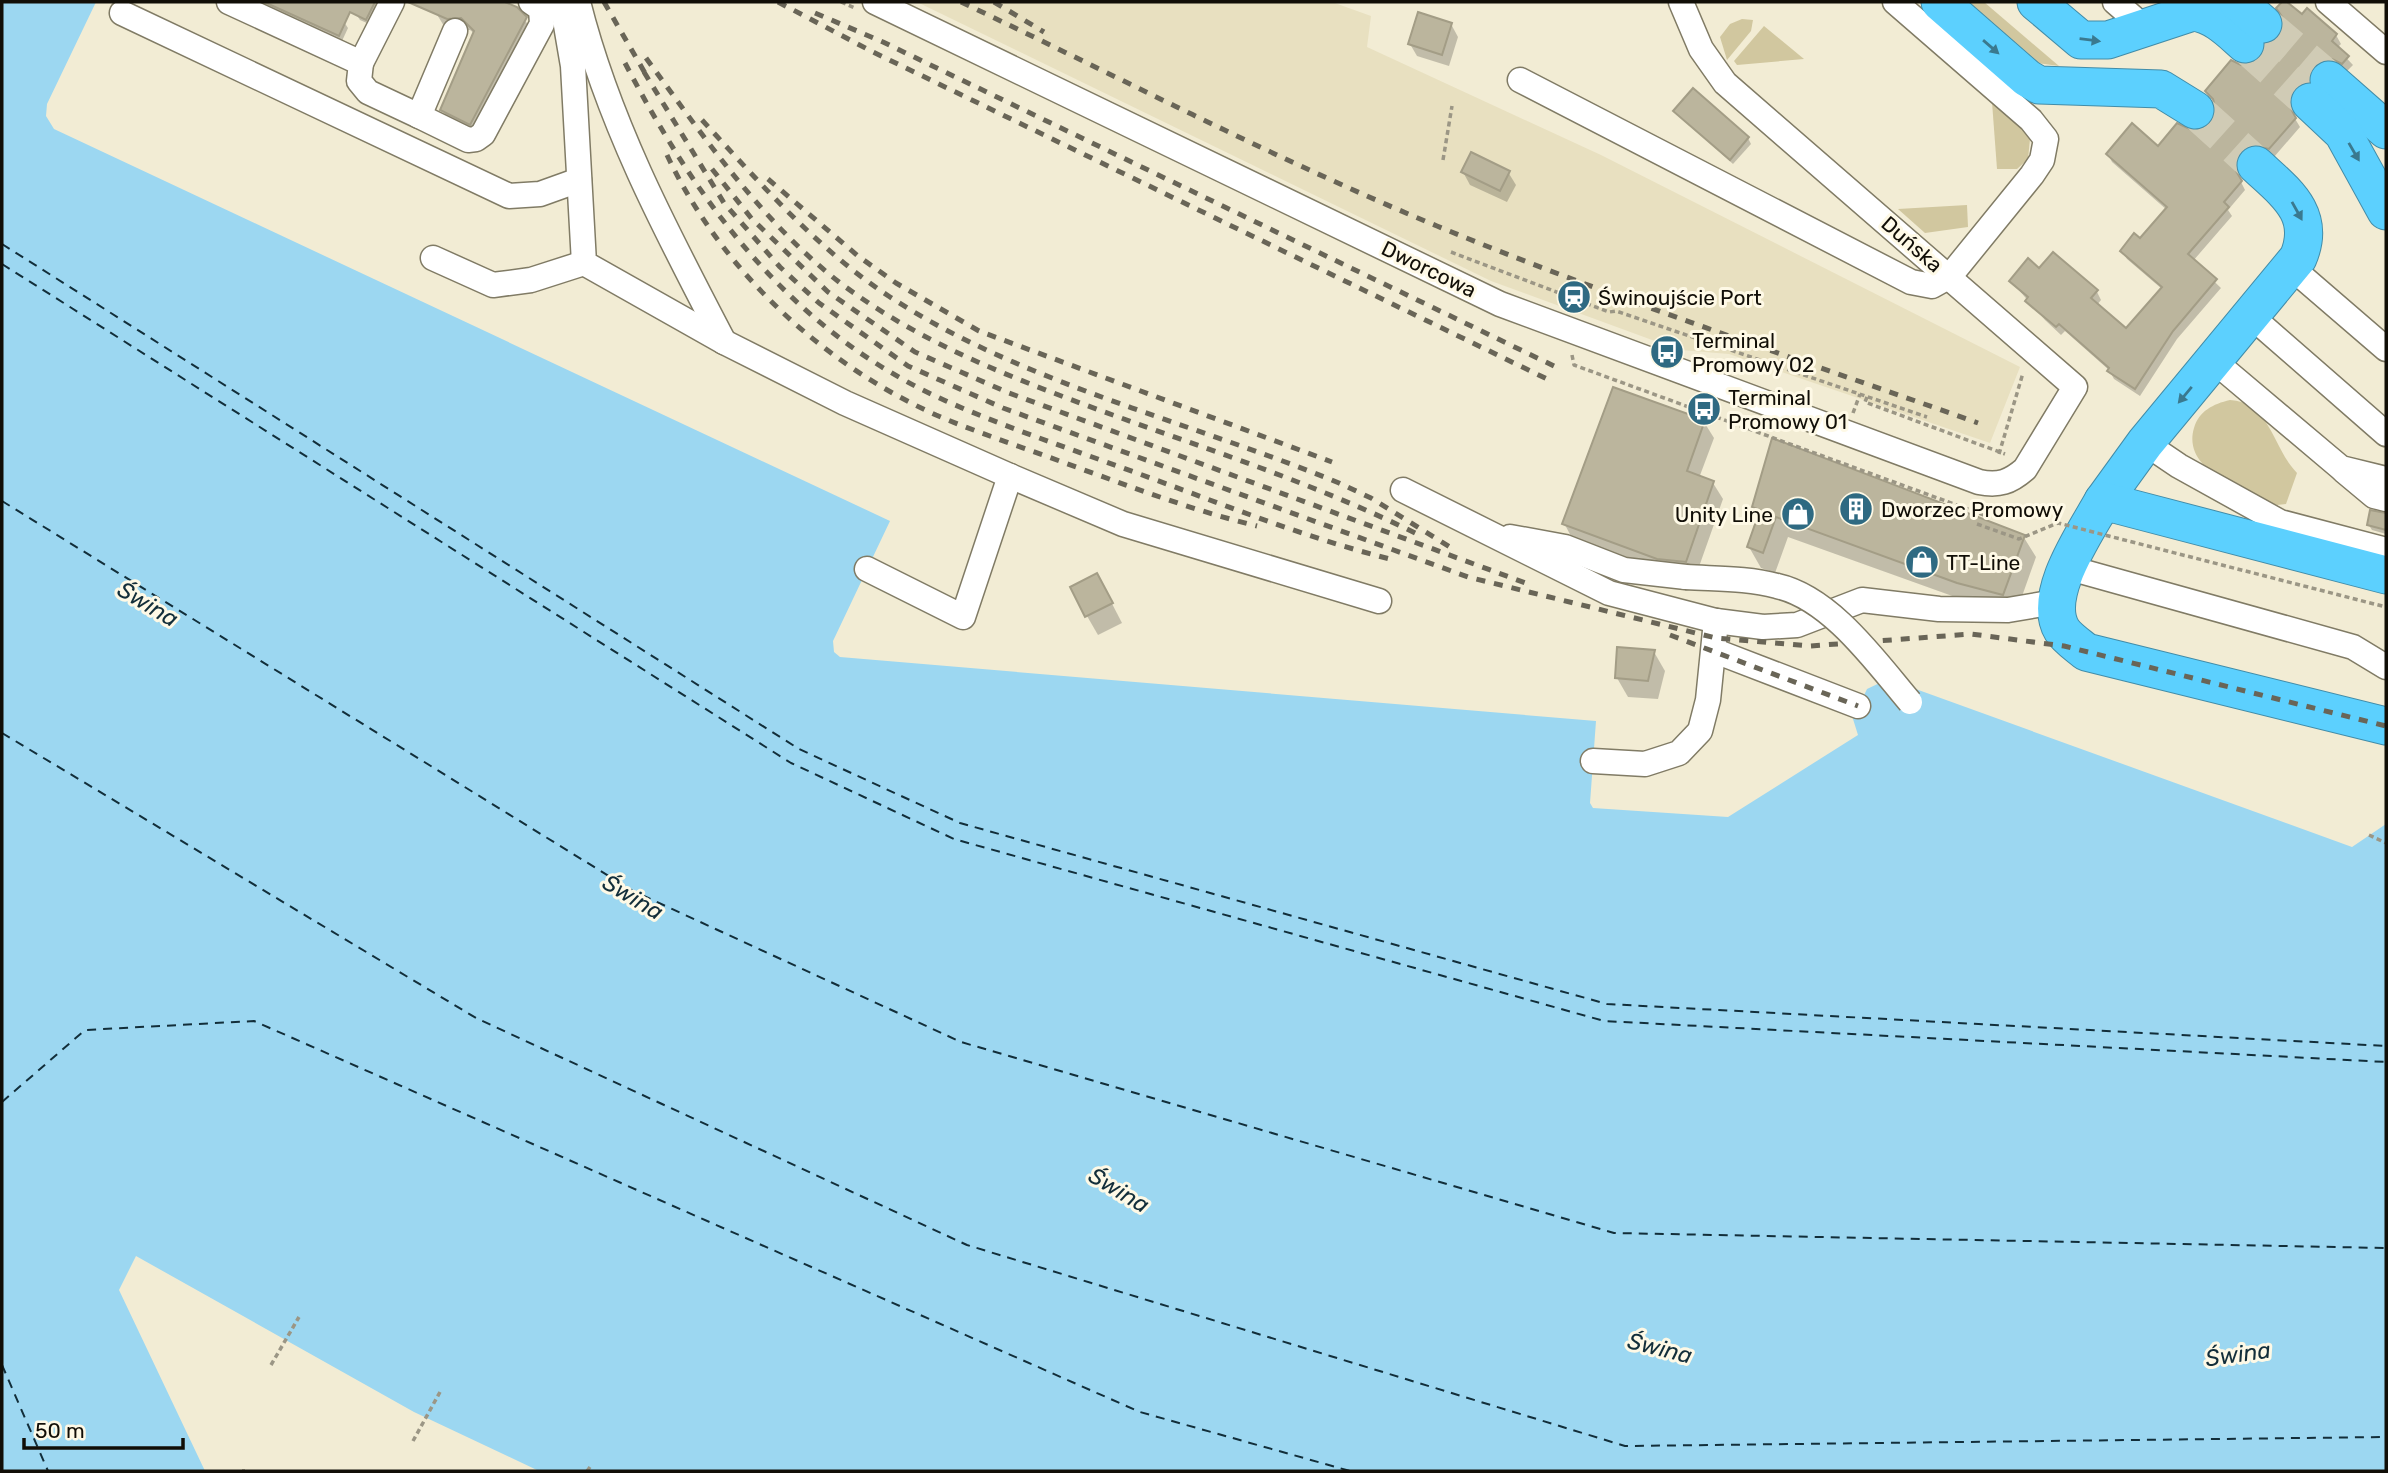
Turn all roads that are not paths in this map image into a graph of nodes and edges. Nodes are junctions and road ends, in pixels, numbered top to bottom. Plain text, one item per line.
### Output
1 (229, 2) edge
2 (392, 2) edge
3 (531, 2) edge
4 (562, 2) edge
5 (578, 2) edge
6 (875, 2) edge
7 (1895, 2) edge
8 (1940, 2) edge
9 (2036, 2) edge
10 (2115, 2) edge
11 (2328, 2) edge
12 (1688, 7) edge
13 (2200, 7) edge
14 (122, 13) dead end
15 (2249, 23) tunnel mouth
16 (2144, 27) junction
17 (455, 31) dead end
18 (2386, 52) edge
19 (362, 63) junction
20 (1520, 80) dead end
21 (2195, 110) tunnel mouth
22 (419, 117) junction
23 (2385, 128) edge
24 (2256, 165) tunnel mouth
25 (579, 180) junction
26 (2386, 211) edge
27 (433, 258) dead end
28 (584, 263) junction
29 (2292, 268) junction
30 (1950, 276) junction
31 (2252, 317) junction
32 (724, 342) junction
33 (2386, 349) edge
34 (2214, 361) junction
35 (2386, 434) edge
36 (2145, 443) junction
37 (2341, 468) junction
38 (1010, 477) junction
39 (2386, 479) edge
40 (2003, 484) joint
41 (1403, 490) dead end
42 (2386, 499) edge
43 (2103, 500) junction
44 (1489, 535) junction
45 (2386, 550) edge
46 (2066, 568) junction
47 (867, 569) dead end
48 (2386, 575) edge
49 (1379, 601) dead end
50 (2055, 602) junction
51 (1716, 621) junction
52 (1715, 652) junction
53 (2386, 667) edge
54 (1910, 702) dead end
55 (1858, 706) dead end
56 (2386, 726) edge
57 (1593, 761) dead end

1 - 19 street
2 - 19 street
3 - 22 street
4 - 25 street
5 - 32 street
6 - 40 street, Dworcowa
7 - 30 street
8 -> 21 highway
9 -> 16 highway
10 - 16 street
11 - 18 street
12 - 30 street, Duńska
13 - 15 highway
13 - 16 highway
14 - 25 street
17 - 22 street
19 - 22 street
20 - 30 street
23 -> 26 highway
24 -> 29 highway
25 - 28 street
27 - 28 street
28 - 32 street
29 - 31 highway
29 - 33 street
30 - 40 street, Duńska
31 - 34 highway
31 - 35 street
32 - 38 street
34 -> 36 highway
34 - 37 street
36 - 43 highway
36 - 45 street
37 - 39 street
37 - 42 street
38 - 47 street
38 - 49 street
41 - 44 street
43 - 46 highway
43 - 48 highway
44 - 51 street
44 - 54 street, bridge
46 - 50 highway
46 - 53 street
50 - 51 street
50 - 56 highway
51 - 52 street
52 - 55 street
52 - 57 street

